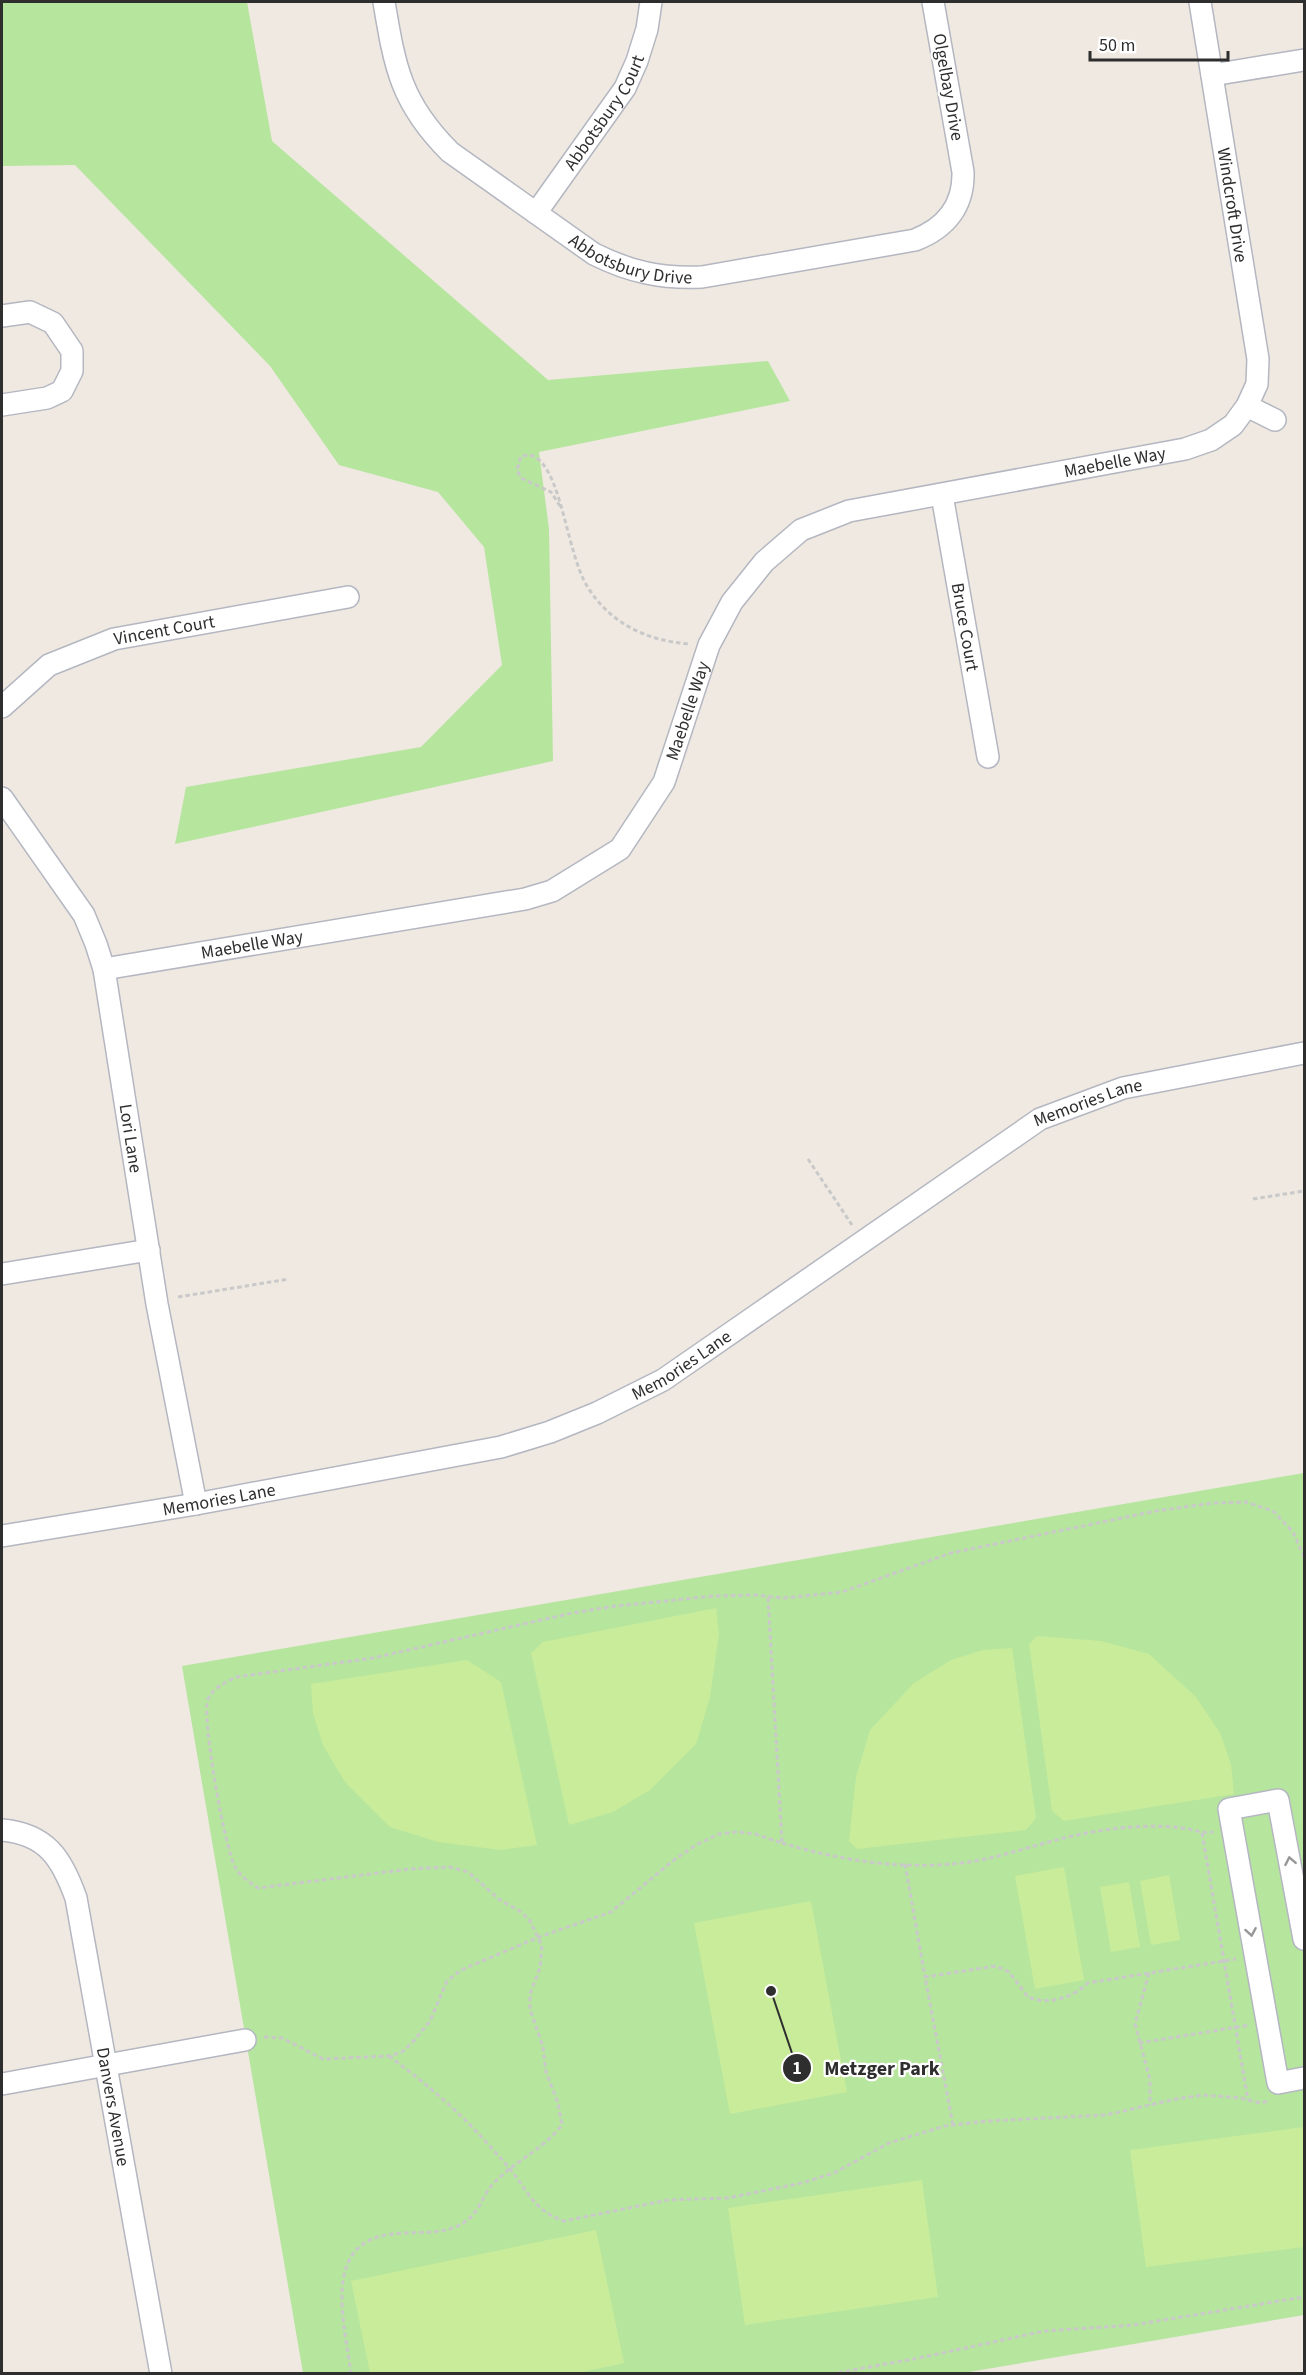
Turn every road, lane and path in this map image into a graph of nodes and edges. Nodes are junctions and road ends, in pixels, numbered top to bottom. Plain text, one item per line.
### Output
1 (384, 2) edge
2 (651, 2) edge
3 (933, 2) edge
4 (1200, 2) edge
5 (1305, 60) edge
6 (1212, 75) junction
7 (963, 171) joint
8 (536, 213) junction
9 (2, 316) edge
10 (2, 405) edge
11 (1247, 406) junction
12 (1275, 420) dead end
13 (942, 495) junction
14 (560, 506) junction
15 (348, 597) dead end
16 (695, 645) dead end
17 (2, 707) edge
18 (988, 757) dead end
19 (2, 798) edge
20 (104, 969) junction
21 (1305, 1053) edge
22 (808, 1159) dead end
23 (1305, 1191) edge
24 (1253, 1199) dead end
25 (849, 1221) dead end
26 (149, 1250) junction
27 (2, 1274) edge
28 (289, 1279) dead end
29 (178, 1298) dead end
30 (196, 1504) junction
31 (2, 1536) edge
32 (1305, 1557) edge
33 (768, 1597) junction
34 (1232, 1829) junction
35 (2, 1830) edge
36 (1202, 1833) junction
37 (782, 1843) junction
38 (905, 1864) junction
39 (539, 1937) junction
40 (1305, 1939) edge
41 (1255, 1956) junction
42 (1225, 1961) junction
43 (1149, 1973) junction
44 (926, 1977) junction
45 (1267, 2022) junction
46 (1237, 2028) junction
47 (245, 2040) joint
48 (1139, 2043) junction
49 (389, 2056) junction
50 (106, 2066) junction
51 (1305, 2078) edge
52 (2, 2084) edge
53 (1248, 2100) junction
54 (1278, 2100) dead end
55 (1150, 2105) junction
56 (953, 2125) junction
57 (510, 2169) junction
58 (1305, 2297) edge
59 (161, 2373) edge
60 (351, 2373) edge
61 (831, 2373) edge

1 - 8 street, Abbotsbury Drive
2 - 8 street, Abbotsbury Court
3 - 7 street, Olgelbay Drive
4 - 6 street, Windcroft Drive
5 - 6 street
6 - 11 street, Windcroft Drive
7 - 8 street, Abbotsbury Drive
9 - 10 street
11 - 12 street
11 - 13 street, Maebelle Way
13 - 18 street, Bruce Court
13 - 20 street, Maebelle Way
14 - 14 path
14 - 16 path
15 - 17 street, Vincent Court
19 - 20 street, Lori Lane
20 - 26 street, Lori Lane
21 - 30 street, Memories Lane
22 - 25 path
23 - 24 path
26 - 27 street
26 - 30 street, Lori Lane
28 - 29 path
30 - 31 street, Memories Lane
32 - 33 path
33 - 37 path
33 - 39 path
34 - 36 path
40 -> 34 street
34 -> 41 street
35 - 50 street, Danvers Avenue
36 - 38 path
36 - 42 path
37 - 38 path
37 - 39 path
38 - 44 path
39 - 49 path
39 - 57 path
41 - 42 path
41 - 45 street
42 - 43 path
42 - 46 path
43 - 44 path
43 - 48 path
44 - 56 path
45 - 46 path
45 - 51 street
46 - 48 path
46 - 53 path
47 - 49 path
47 - 50 street
48 - 55 path
49 - 57 path
50 - 52 street
50 - 59 street, Danvers Avenue
53 - 54 path
53 - 55 path
55 - 56 path
56 - 57 path
57 - 60 path
58 - 61 path

